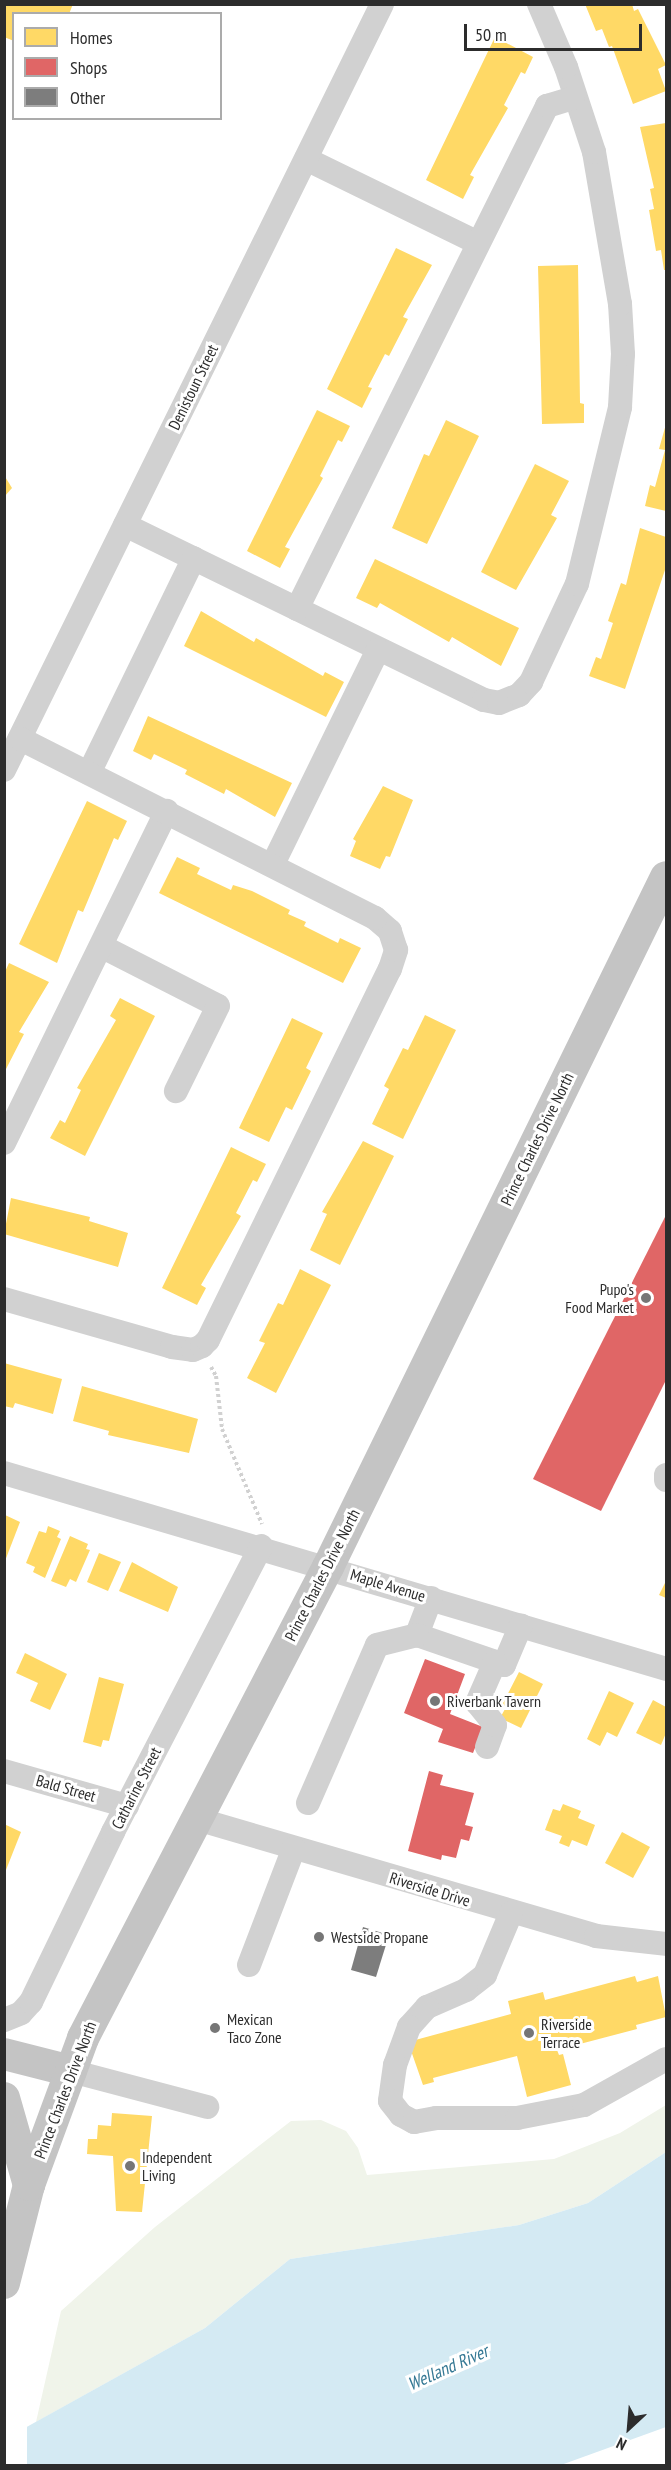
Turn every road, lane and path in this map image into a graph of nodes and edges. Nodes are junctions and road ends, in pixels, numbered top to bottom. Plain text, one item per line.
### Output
1 (382, 4) edge
2 (539, 4) edge
3 (573, 98) junction
4 (306, 159) junction
5 (476, 242) junction
6 (125, 525) junction
7 (194, 558) junction
8 (297, 609) junction
9 (378, 650) junction
10 (20, 739) junction
11 (4, 770) edge
12 (89, 773) junction
13 (167, 811) junction
14 (273, 864) junction
15 (666, 877) edge
16 (101, 946) junction
17 (176, 1090) dead end
18 (4, 1143) edge
19 (4, 1299) edge
20 (201, 1346) junction
21 (4, 1473) edge
22 (666, 1475) edge
23 (666, 1480) edge
24 (258, 1545) junction
25 (328, 1567) junction
26 (431, 1598) junction
27 (520, 1625) junction
28 (417, 1635) junction
29 (495, 1662) junction
30 (666, 1669) edge
31 (487, 1747) dead end
32 (4, 1771) edge
33 (308, 1803) dead end
34 (127, 1806) junction
35 (197, 1820) junction
36 (294, 1848) junction
37 (511, 1913) junction
38 (666, 1944) edge
39 (249, 1965) dead end
40 (4, 2020) edge
41 (4, 2054) edge
42 (666, 2059) edge
43 (71, 2071) junction
44 (4, 2098) edge
45 (207, 2107) dead end
46 (29, 2185) junction
47 (4, 2283) edge

1 - 4 street, Denistoun Street
2 - 3 street
3 - 5 street
3 - 9 street
4 - 5 street
4 - 6 street, Denistoun Street
5 - 8 street
6 - 7 street
6 - 10 street, Denistoun Street
7 - 8 street
7 - 12 street
8 - 9 street
9 - 14 street
10 - 11 street, Denistoun Street
10 - 12 street
12 - 13 street
13 - 14 street
13 - 16 street
14 - 20 street
15 - 25 main road, Prince Charles Drive North
16 - 17 street
16 - 18 street
19 - 20 street
20 - 24 path
21 - 24 street, Maple Avenue
22 - 23 street
24 - 25 street, Maple Avenue
24 - 34 street, Catharine Street
25 - 26 street, Maple Avenue
25 - 35 main road, Prince Charles Drive North
26 - 27 street, Maple Avenue
26 - 28 street
27 - 29 street
27 - 30 street, Maple Avenue
28 - 29 street
28 - 33 street
29 - 31 street
32 - 34 street, Bald Street
34 - 40 street, Catharine Street
35 - 36 street, Riverside Drive
35 - 43 main road, Prince Charles Drive North
36 - 37 street, Riverside Drive
36 - 39 street
37 - 38 street, Riverside Drive
37 - 42 street
41 - 43 main road
43 - 45 street
43 - 46 main road, Prince Charles Drive North
44 - 46 main road
46 - 47 main road, Prince Charles Drive North

